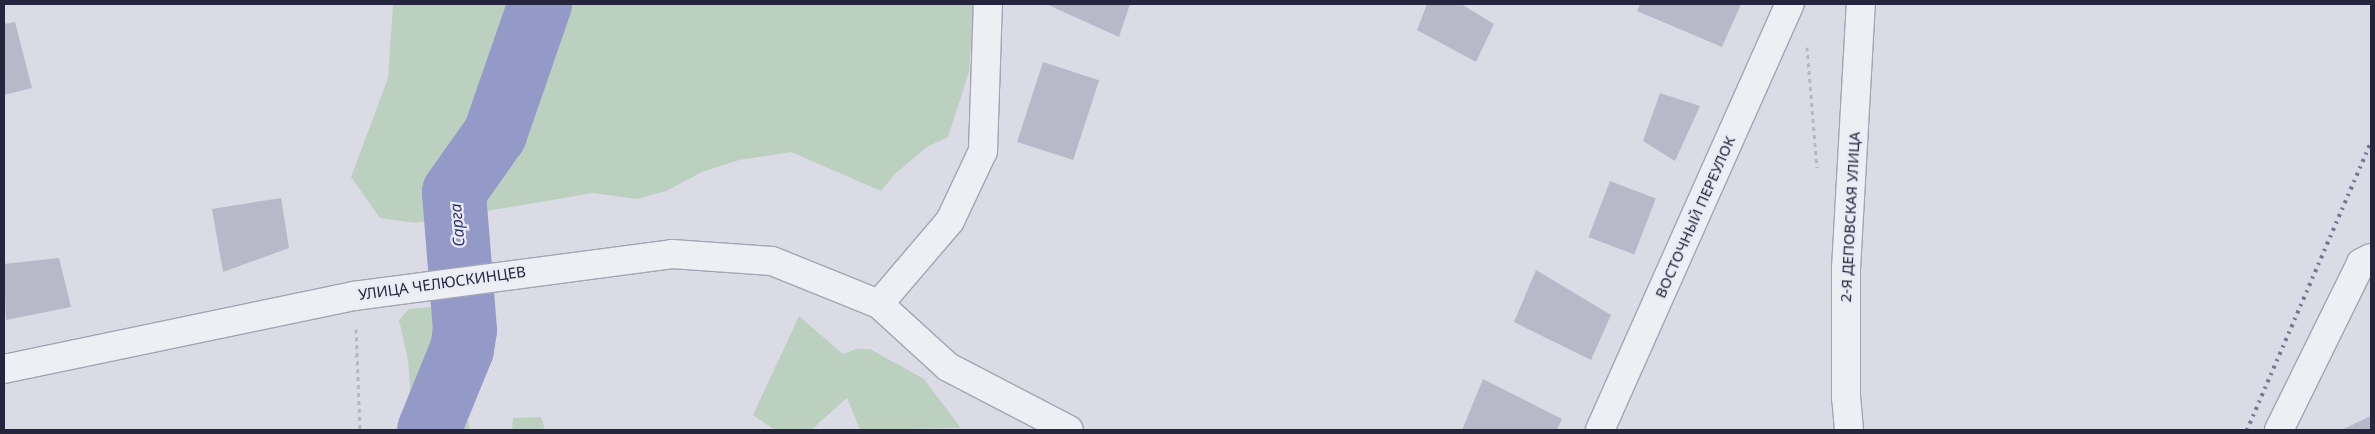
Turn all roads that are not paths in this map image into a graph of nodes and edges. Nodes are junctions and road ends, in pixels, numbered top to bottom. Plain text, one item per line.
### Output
1 (988, 4) edge
2 (1790, 4) edge
3 (1861, 4) edge
4 (2371, 258) edge
5 (879, 304) junction
6 (4, 369) edge
7 (1069, 430) edge
8 (1600, 430) edge
9 (1849, 430) edge
10 (2279, 430) edge

1 - 5 street
2 - 8 street, ВОСТОЧНЫЙ ПЕРЕУЛОК
3 - 9 street, 2-Я ДЕПОВСКАЯ УЛИЦА
4 - 10 street
5 - 6 street, УЛИЦА ЧЕЛЮСКИНЦЕВ
5 - 7 street

